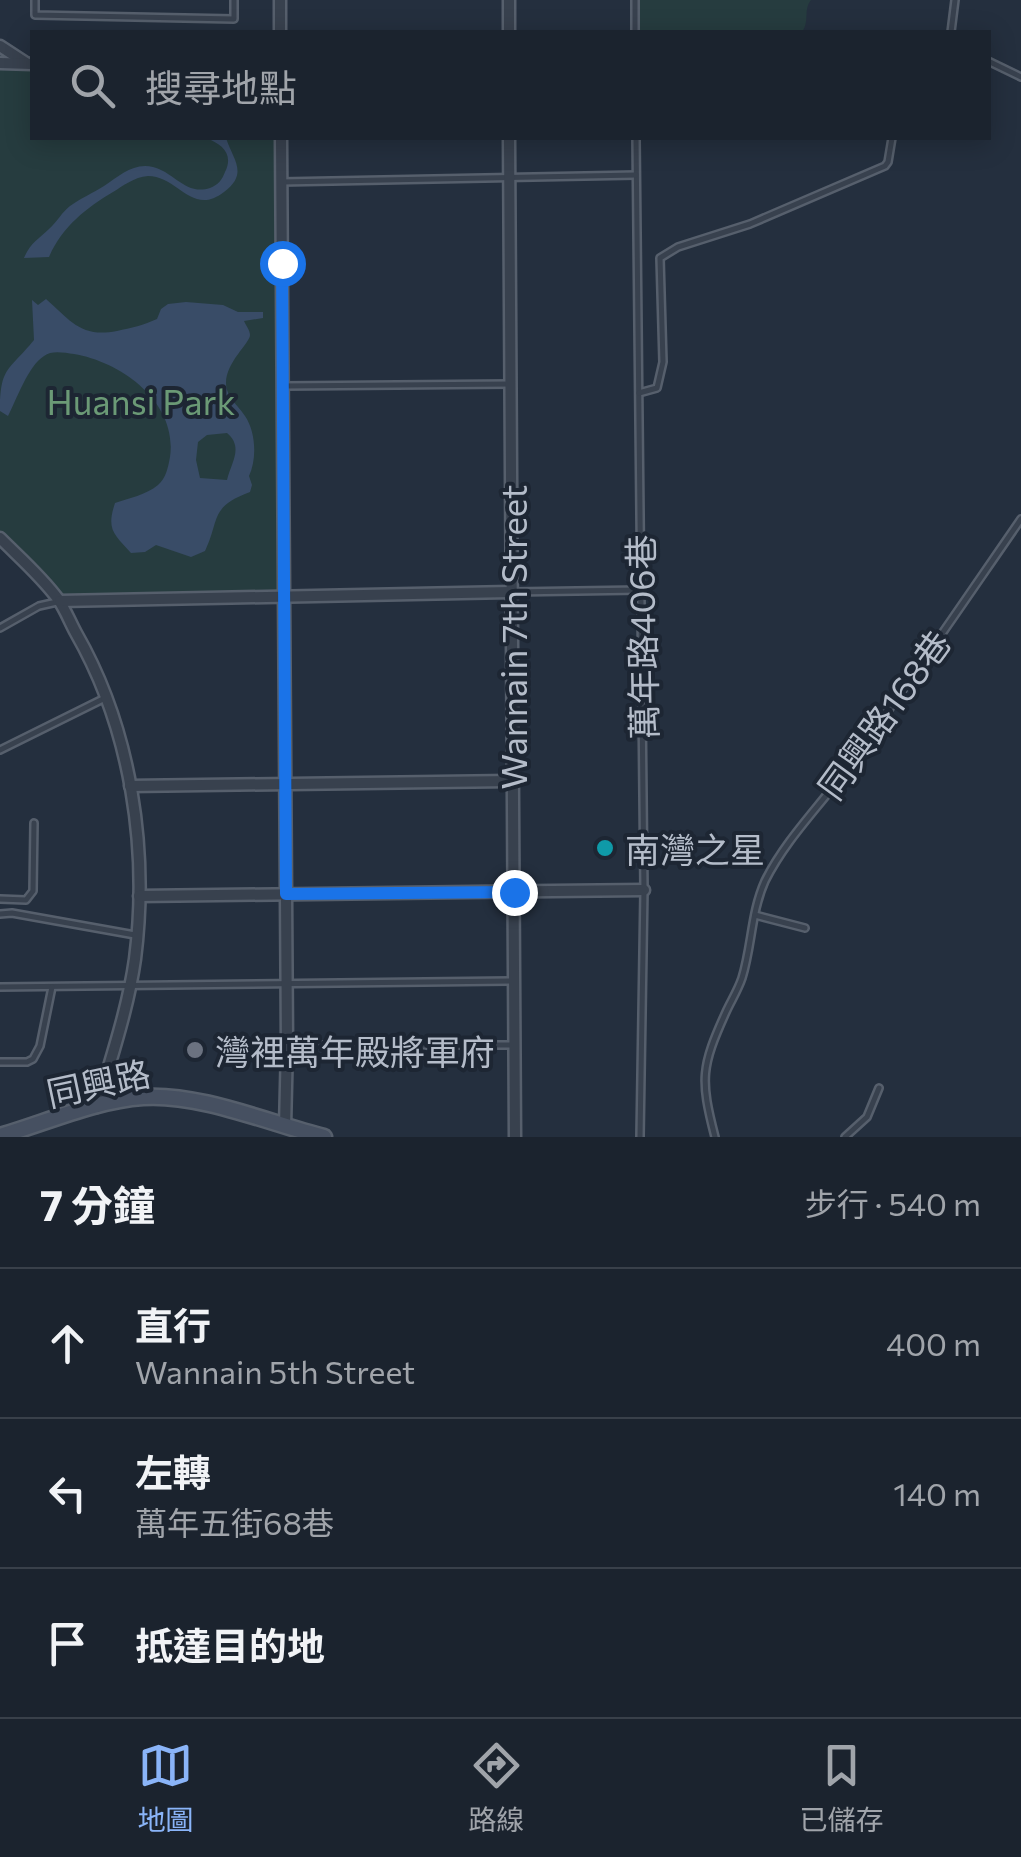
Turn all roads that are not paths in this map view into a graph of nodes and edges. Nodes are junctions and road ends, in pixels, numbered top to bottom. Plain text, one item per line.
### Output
1 (35, 0) edge
2 (234, 0) edge
3 (280, 0) edge
4 (508, 0) edge
5 (635, 0) edge
6 (955, 0) edge
7 (280, 30) edge
8 (509, 30) edge
9 (635, 30) edge
10 (951, 30) edge
11 (0, 46) edge
12 (0, 63) edge
13 (991, 63) edge
14 (30, 64) edge
15 (1021, 77) edge
16 (281, 140) edge
17 (510, 140) edge
18 (636, 140) edge
19 (892, 140) edge
20 (636, 176) junction
21 (510, 178) junction
22 (282, 182) junction
23 (511, 384) junction
24 (283, 386) junction
25 (638, 393) junction
26 (1021, 519) edge
27 (0, 538) edge
28 (640, 590) junction
29 (512, 592) junction
30 (284, 597) junction
31 (60, 601) junction
32 (0, 628) edge
33 (107, 696) junction
34 (0, 750) edge
35 (513, 781) junction
36 (286, 785) junction
37 (130, 786) junction
38 (34, 822) dead end
39 (644, 890) junction
40 (514, 892) junction
41 (286, 894) junction
42 (140, 896) junction
43 (0, 899) edge
44 (0, 914) edge
45 (755, 914) junction
46 (805, 928) dead end
47 (137, 936) junction
48 (514, 982) junction
49 (287, 985) junction
50 (130, 986) junction
51 (0, 987) edge
52 (52, 987) junction
53 (514, 1044) junction
54 (288, 1045) junction
55 (0, 1062) edge
56 (878, 1088) dead end
57 (97, 1107) junction
58 (285, 1132) edge
59 (5, 1136) edge
60 (324, 1137) edge
61 (515, 1137) edge
62 (640, 1137) edge
63 (716, 1137) edge
64 (845, 1137) edge

1 - 2 lane
3 - 7 street
4 - 8 street
5 - 9 lane
6 - 10 lane
11 - 14 street
12 - 14 street
13 - 15 lane
16 - 22 street
17 - 21 street, Wannain 7th Street
18 - 20 lane, 萬年路406巷
19 - 25 lane
20 - 21 lane
20 - 25 lane, 萬年路406巷
21 - 22 lane
21 - 23 street, Wannain 7th Street
22 - 24 street
23 - 24 lane
23 - 29 street, Wannain 7th Street
24 - 30 street
25 - 28 lane, 萬年路406巷
26 - 45 lane, 同興路168巷
27 - 31 street
28 - 29 lane
28 - 39 lane, 萬年路406巷
29 - 30 street
29 - 35 street, Wannain 7th Street
30 - 31 street
30 - 36 street
31 - 32 lane
31 - 33 street
33 - 34 lane
33 - 37 street
35 - 36 street
35 - 40 street, Wannain 7th Street
36 - 37 street
36 - 41 street
37 - 42 street
38 - 43 lane
39 - 40 street
39 - 62 lane, 萬年路406巷
40 - 41 street
40 - 48 street, Wannain 7th Street
41 - 42 street
41 - 49 street
42 - 47 street
44 - 47 lane
45 - 46 lane
45 - 63 lane, 同興路168巷
47 - 50 street
48 - 49 lane
48 - 53 street, Wannain 7th Street
49 - 50 lane
49 - 54 street
50 - 52 lane
50 - 57 street
51 - 52 lane
52 - 55 lane
53 - 54 lane
53 - 61 street, Wannain 7th Street
54 - 58 street
56 - 64 lane
57 - 58 street, 同興路
57 - 59 street, 同興路
58 - 60 street, 同興路

